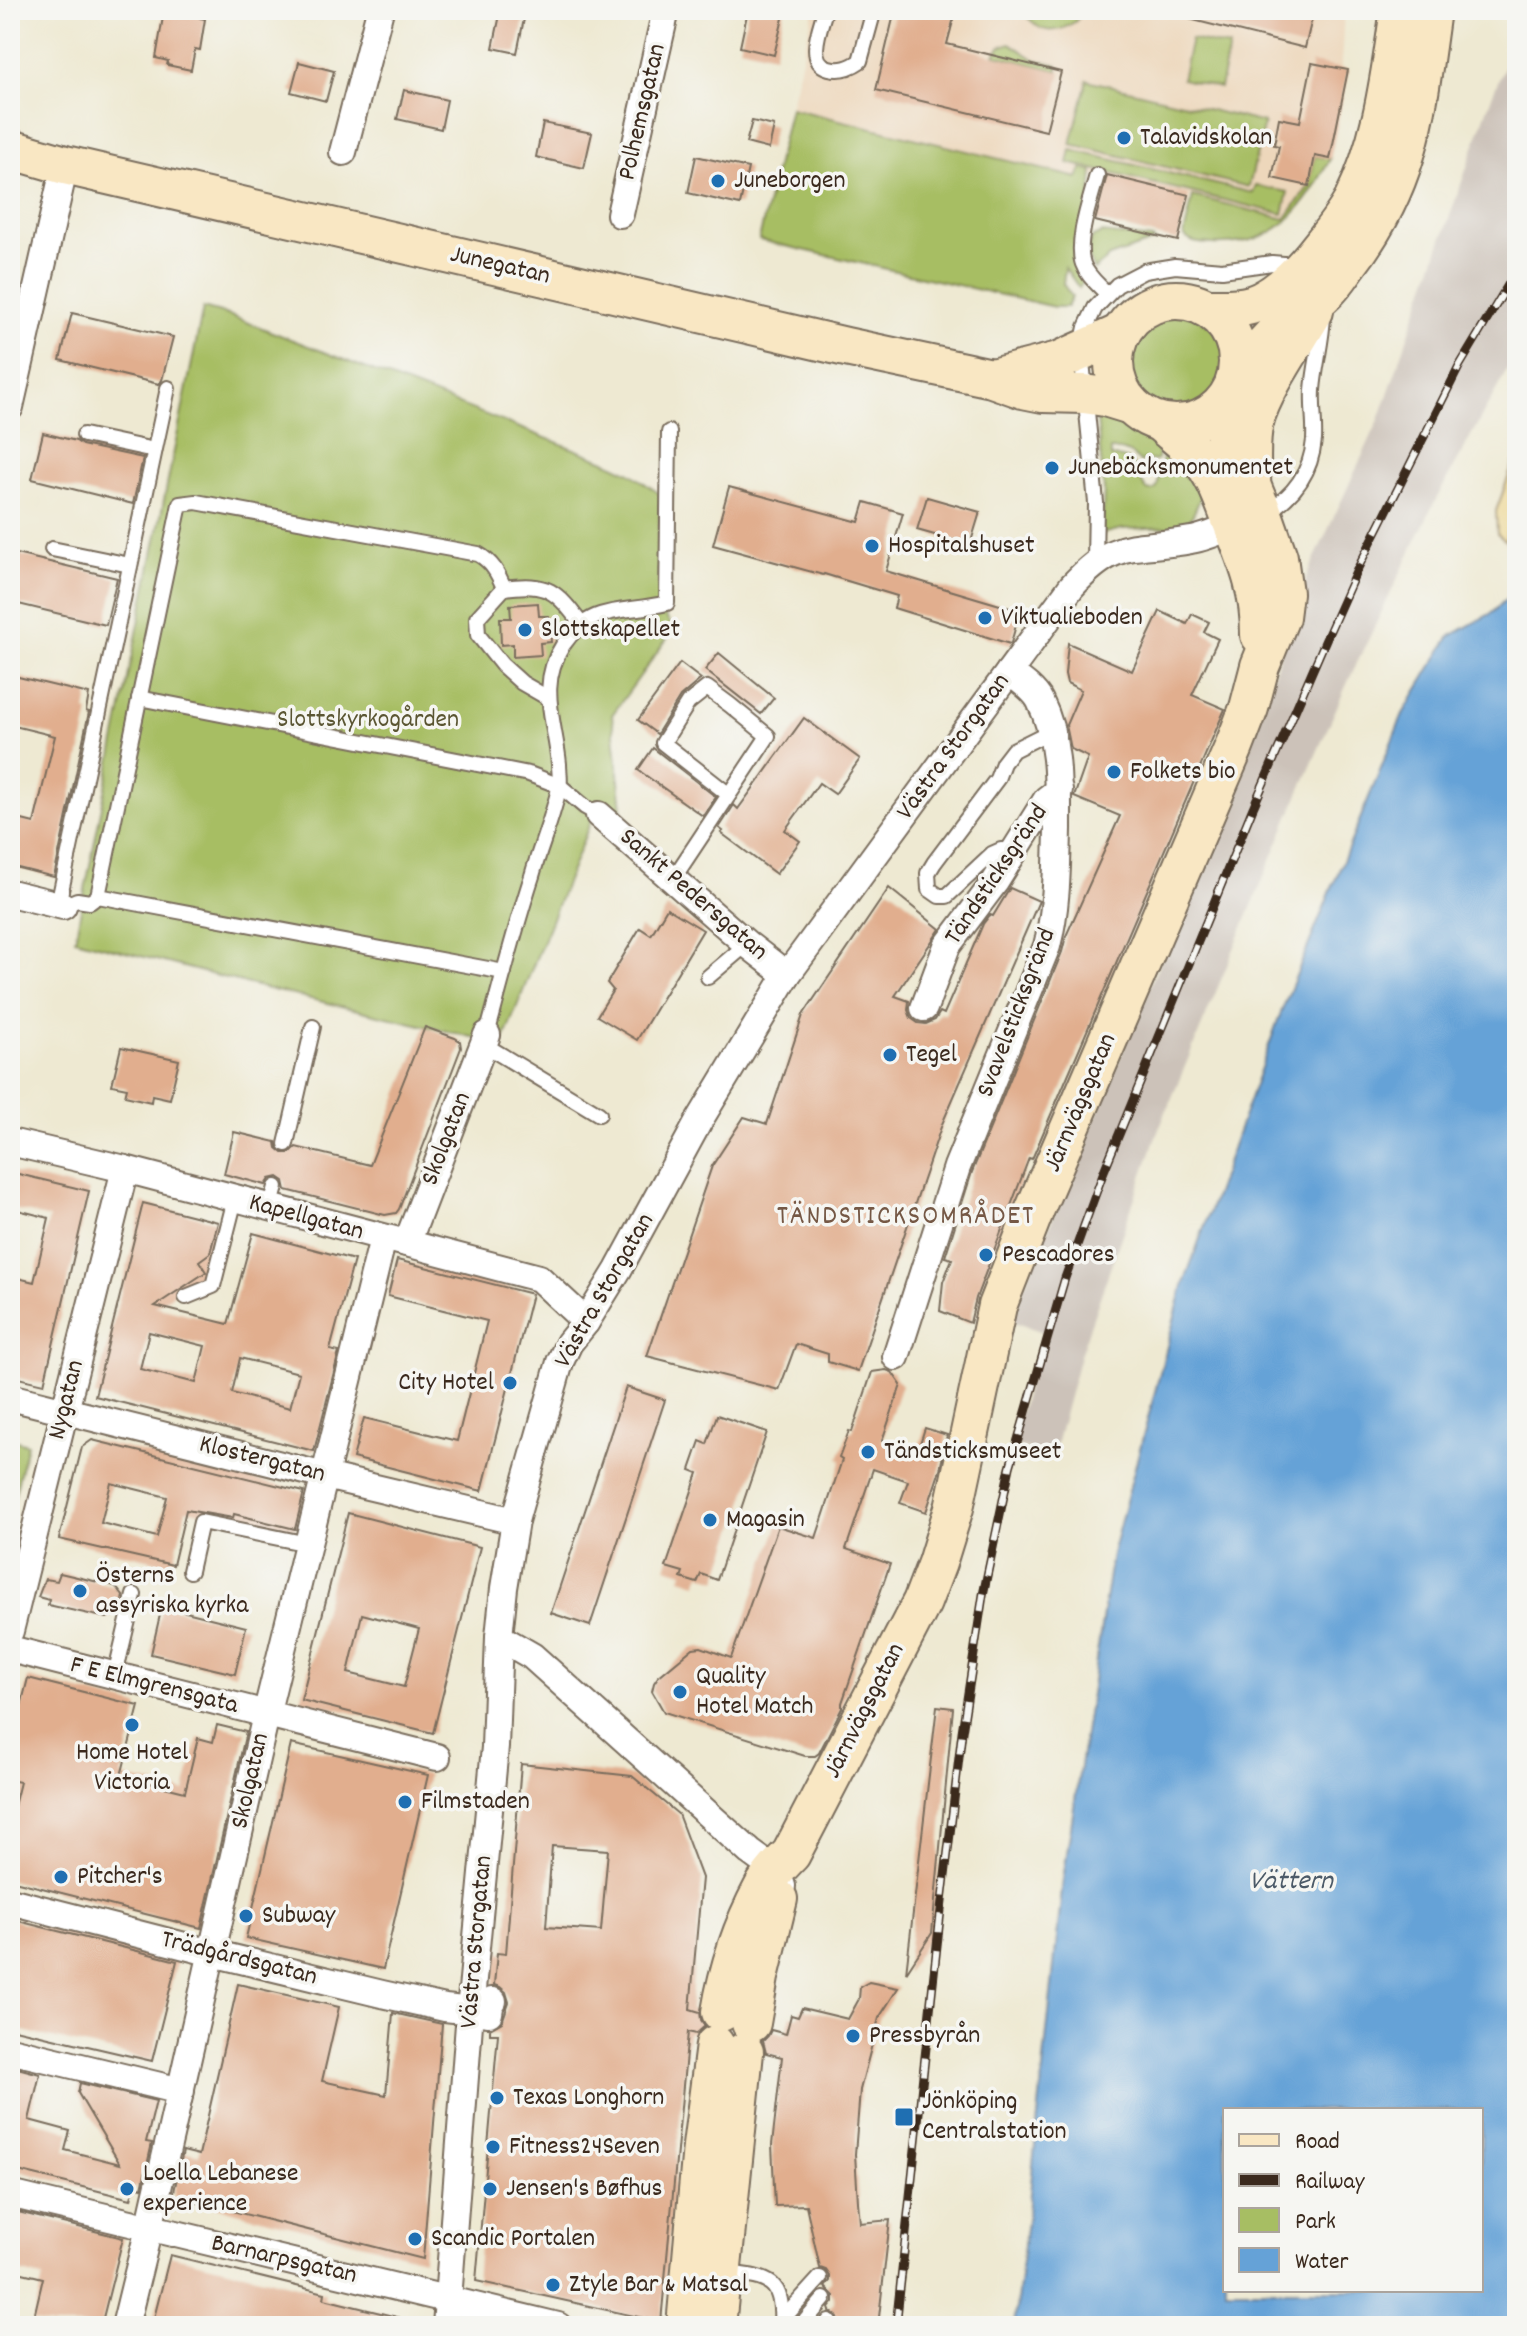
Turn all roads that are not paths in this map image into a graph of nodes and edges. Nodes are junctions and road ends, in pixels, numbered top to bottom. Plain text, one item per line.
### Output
1 (380, 10) edge
2 (666, 10) edge
3 (825, 10) edge
4 (874, 10) edge
5 (1400, 10) edge
6 (1431, 10) edge
7 (10, 149) edge
8 (343, 152) dead end
9 (65, 165) junction
10 (1097, 175) dead end
11 (620, 214) dead end
12 (1314, 280) junction
13 (1107, 294) junction
14 (1208, 308) junction
15 (1121, 333) junction
16 (1081, 351) junction
17 (992, 378) junction
18 (168, 388) dead end
19 (1230, 392) junction
20 (1084, 394) junction
21 (10, 407) edge
22 (1146, 414) junction
23 (669, 432) dead end
24 (84, 435) dead end
25 (154, 450) junction
26 (1249, 508) junction
27 (52, 549) dead end
28 (1095, 562) junction
29 (130, 565) junction
30 (504, 588) junction
31 (582, 625) junction
32 (1009, 672) junction
33 (139, 698) junction
34 (548, 698) junction
35 (1051, 731) junction
36 (560, 786) junction
37 (1059, 790) junction
38 (728, 794) junction
39 (599, 815) joint
40 (1013, 852) junction
41 (673, 879) junction
42 (10, 893) edge
43 (98, 896) junction
44 (60, 905) junction
45 (747, 944) junction
46 (504, 972) junction
47 (787, 975) junction
48 (708, 977) dead end
49 (924, 1008) dead end
50 (313, 1027) dead end
51 (485, 1039) junction
52 (599, 1114) dead end
53 (10, 1142) edge
54 (286, 1144) dead end
55 (125, 1169) junction
56 (235, 1199) junction
57 (395, 1241) junction
58 (186, 1297) dead end
59 (586, 1322) junction
60 (896, 1357) dead end
61 (10, 1397) edge
62 (64, 1410) junction
63 (325, 1476) junction
64 (515, 1521) junction
65 (308, 1544) junction
66 (190, 1571) dead end
67 (134, 1595) dead end
68 (10, 1631) edge
69 (499, 1637) junction
70 (10, 1649) edge
71 (115, 1675) junction
72 (266, 1715) junction
73 (437, 1757) dead end
74 (783, 1870) junction
75 (10, 1901) edge
76 (212, 1953) junction
77 (481, 2006) junction
78 (10, 2050) edge
79 (181, 2091) junction
80 (10, 2194) edge
81 (149, 2228) junction
82 (707, 2271) junction
83 (820, 2278) dead end
84 (449, 2298) junction
85 (824, 2299) dead end
86 (781, 2324) edge
87 (125, 2326) edge
88 (446, 2326) edge
89 (558, 2326) edge
90 (686, 2326) edge
91 (716, 2326) edge
92 (801, 2326) edge

1 - 8 street
2 - 11 street, Polhemsgatan
3 - 4 lane
5 - 12 street
6 - 12 street
7 - 9 street, Junegatan
9 - 17 street, Junegatan
9 - 21 street
10 - 13 lane
12 - 13 lane
12 - 14 street
12 - 19 street
12 - 26 street
12 - 26 lane
13 - 16 lane
14 - 15 street
14 - 19 street
15 - 16 street, Junegatan
15 - 22 street
16 - 17 street, Junegatan
16 - 20 lane
17 - 20 street, Junegatan
18 - 25 lane
19 - 22 street
19 - 26 street, Järnvägsgatan
20 - 22 street, Junegatan
20 - 28 lane
22 - 26 street, Järnvägsgatan
23 - 31 lane
24 - 25 lane
25 - 29 lane
26 - 28 street, Västra Storgatan
26 - 74 street, Järnvägsgatan
27 - 29 lane
28 - 32 street, Västra Storgatan
29 - 44 lane
30 - 31 lane
30 - 33 lane
30 - 34 lane
31 - 34 lane
32 - 35 street, Svavelsticksgränd
32 - 47 street, Västra Storgatan
33 - 36 lane
33 - 43 lane
34 - 36 lane
35 - 37 street, Svavelsticksgränd
35 - 40 lane
36 - 39 lane
36 - 46 lane
37 - 40 street, Tändsticksgränd
37 - 60 street, Svavelsticksgränd
38 - 38 lane
38 - 41 lane
39 - 41 street, Sankt Pedersgatan
40 - 49 street, Tändsticksgränd
41 - 45 street, Sankt Pedersgatan
42 - 44 street
43 - 44 lane
43 - 46 lane
45 - 47 street, Sankt Pedersgatan
45 - 48 lane
46 - 51 lane
47 - 59 street, Västra Storgatan
50 - 54 lane
51 - 52 lane
51 - 57 street, Skolgatan
53 - 55 street, Kapellgatan
55 - 56 street, Kapellgatan
55 - 62 street, Nygatan
56 - 57 street, Kapellgatan
56 - 58 lane
57 - 59 street, Kapellgatan
57 - 63 street, Skolgatan
59 - 64 street, Västra Storgatan
61 - 62 street, Klostergatan
62 - 63 street, Klostergatan
62 - 68 street, Nygatan
63 - 64 street, Klostergatan
63 - 65 street, Skolgatan
64 - 69 street, Västra Storgatan
65 - 66 lane
65 - 72 street, Skolgatan
67 - 71 lane
69 - 74 street
69 - 77 street, Västra Storgatan
70 - 71 street, F E Elmgrensgata
71 - 72 street, F E Elmgrensgata
72 - 73 street, F E Elmgrensgata
72 - 76 street, Skolgatan
74 - 82 street, Järnvägsgatan
75 - 76 street, Trädgårdsgatan
76 - 77 street, Trädgårdsgatan
76 - 79 street, Skolgatan
77 - 84 street, Västra Storgatan
78 - 79 street
79 - 81 street, Skolgatan
80 - 81 street, Barnarpsgatan
81 - 84 street, Barnarpsgatan
81 - 87 street, Skolgatan
82 - 86 lane
82 - 90 street, Järnvägsgatan
82 - 91 street, Järnvägsgatan
83 - 86 lane
84 - 88 street, Västra Storgatan
84 - 89 street, Barnarpsgatan
85 - 92 lane

